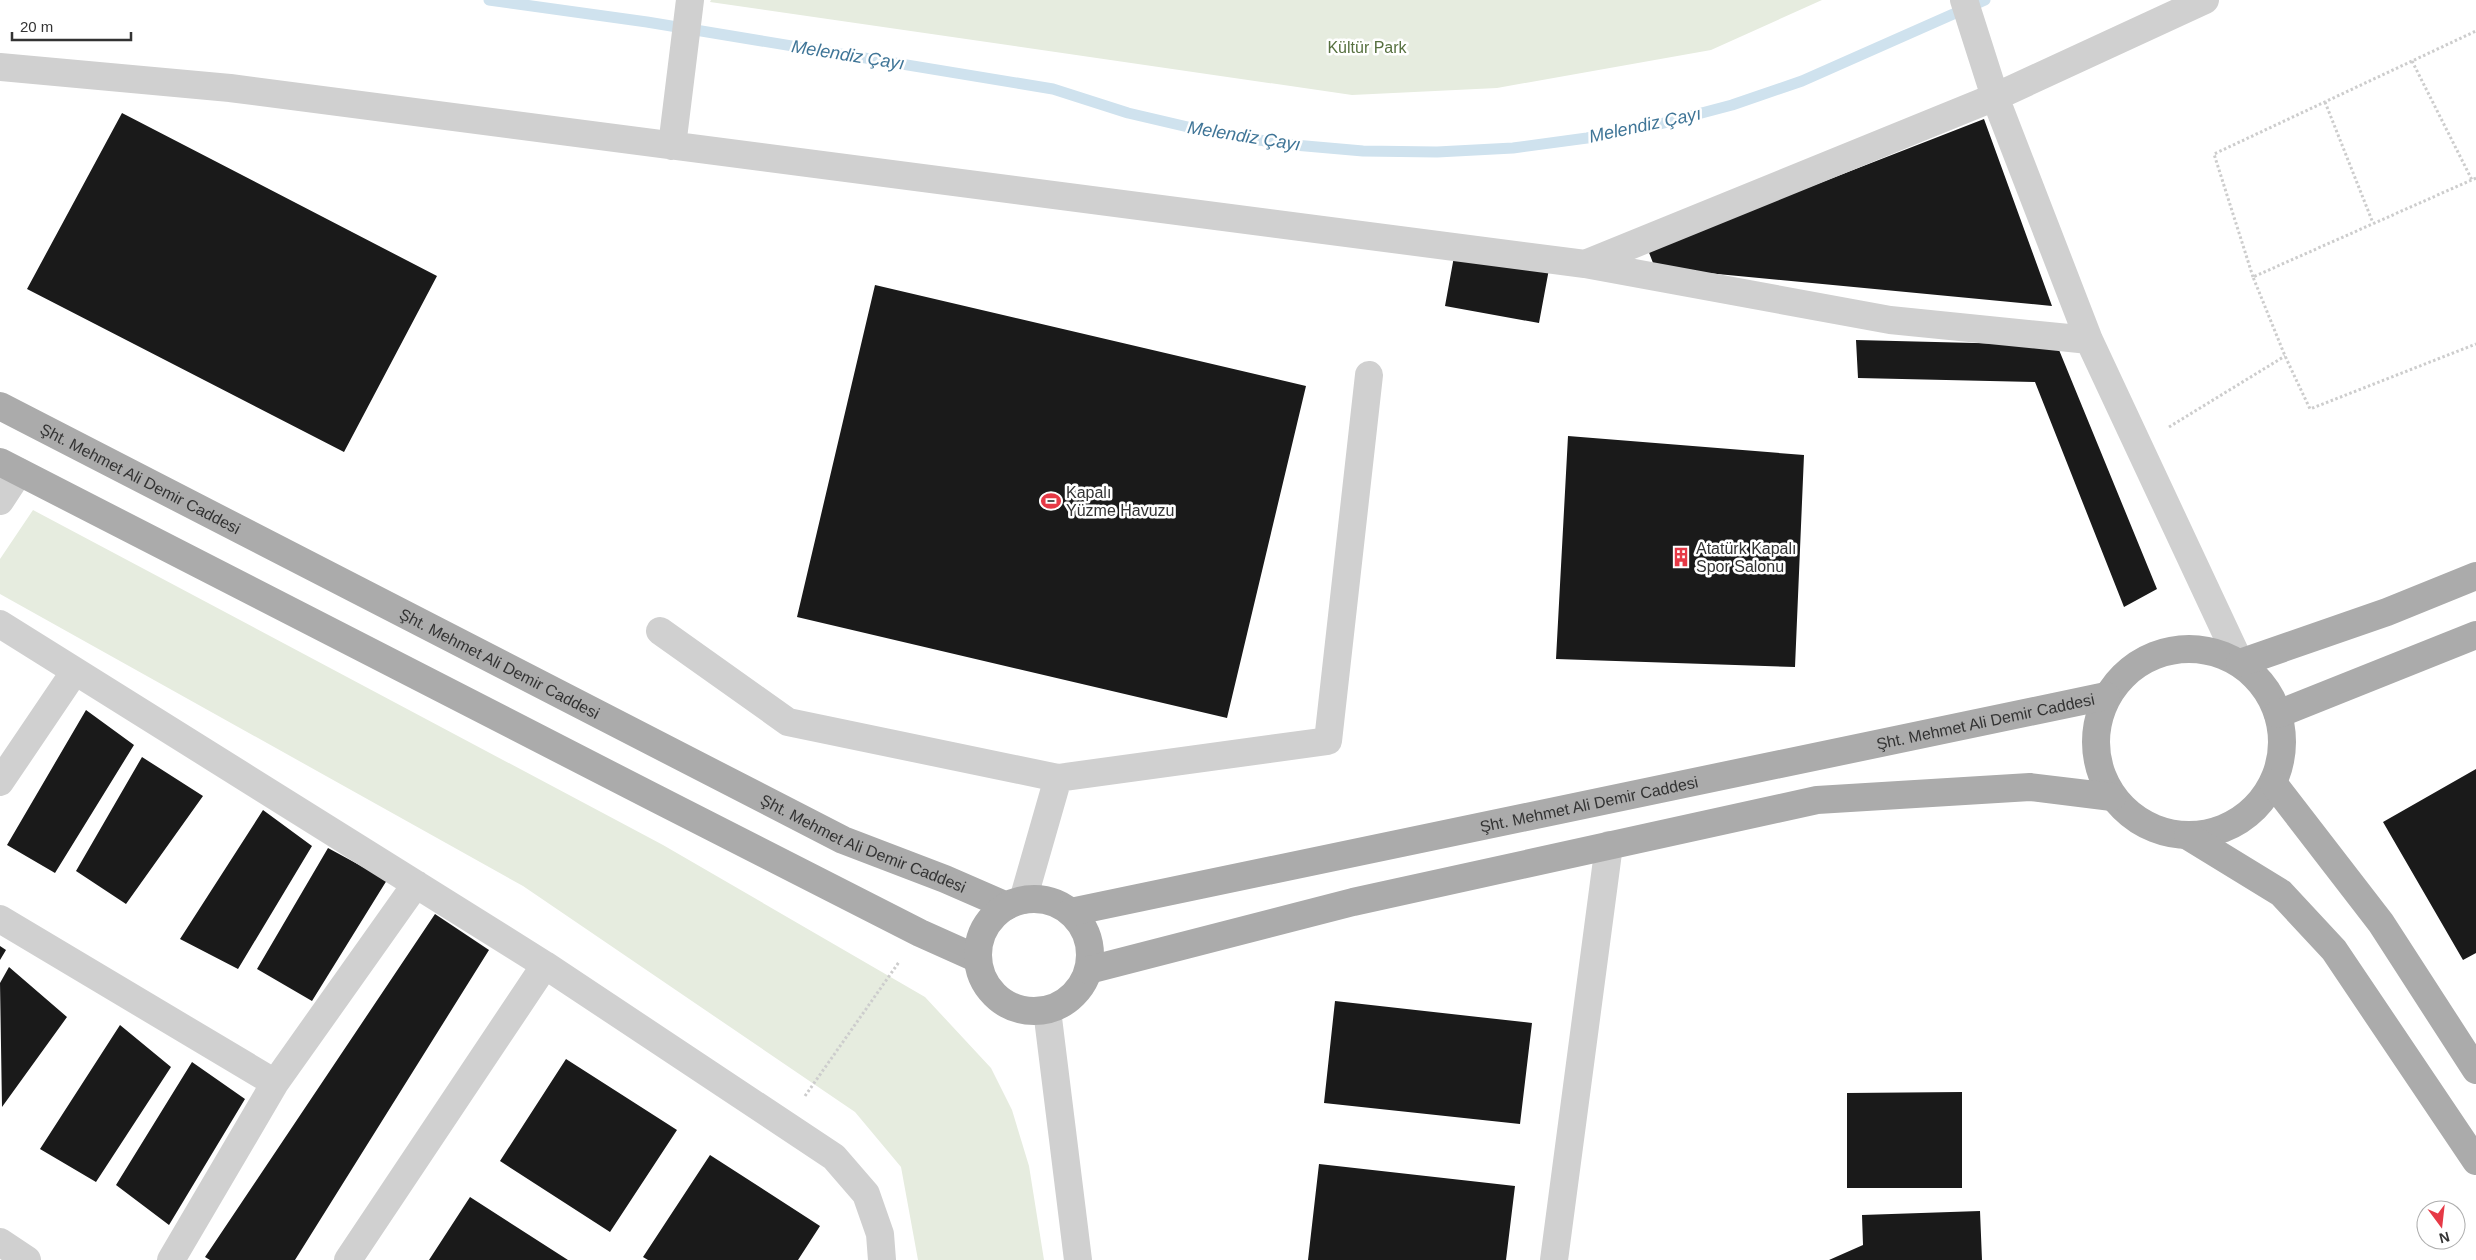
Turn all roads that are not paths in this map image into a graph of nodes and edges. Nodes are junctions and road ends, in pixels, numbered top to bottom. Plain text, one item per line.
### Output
1 (690, 0) edge
2 (1964, 0) edge
3 (2205, 0) edge
4 (0, 67) edge
5 (1995, 97) junction
6 (672, 146) junction
7 (1585, 264) junction
8 (2089, 340) junction
9 (1369, 375) dead end
10 (0, 406) edge
11 (10, 467) edge
12 (0, 501) edge
13 (2476, 576) edge
14 (0, 624) edge
15 (660, 631) dead end
16 (2476, 635) edge
17 (2240, 663) junction
18 (75, 671) junction
19 (2106, 696) junction
20 (2278, 714) junction
21 (1058, 778) junction
22 (0, 782) edge
23 (2273, 783) junction
24 (2112, 797) junction
25 (2188, 836) junction
26 (1609, 845) junction
27 (416, 884) junction
28 (1015, 903) junction
29 (1071, 912) junction
30 (0, 919) edge
31 (978, 959) junction
32 (545, 965) junction
33 (1089, 970) junction
34 (1047, 1010) junction
35 (2476, 1070) edge
36 (275, 1083) junction
37 (2476, 1161) edge
38 (0, 1242) edge
39 (27, 1260) edge
40 (171, 1260) edge
41 (348, 1260) edge
42 (882, 1260) edge
43 (1078, 1260) edge
44 (1554, 1260) edge

1 - 6 street
2 - 5 street
3 - 5 street
4 - 6 street
5 - 7 street
5 - 8 street
6 - 7 street
7 - 8 street
8 - 17 street
9 - 21 street
10 - 28 main road, Şht. Mehmet Ali Demir Caddesi
11 - 12 street
11 - 31 main road
13 - 17 main road
14 - 18 street
15 - 21 street
16 - 20 main road
17 - 19 main road
17 - 20 main road
18 - 22 street
18 - 27 street
19 - 24 main road
19 - 29 main road, Şht. Mehmet Ali Demir Caddesi
20 - 23 main road
21 - 28 street
23 - 25 main road
23 - 35 main road
24 - 25 main road
24 - 26 main road
25 - 37 main road
26 - 33 main road
26 - 44 street
27 - 32 street
27 - 36 street
28 - 29 main road
28 - 31 main road
29 - 33 main road
30 - 36 street
31 - 34 main road
32 - 41 street
32 - 42 street
33 - 34 main road
34 - 43 street
36 - 40 street
38 - 39 street

